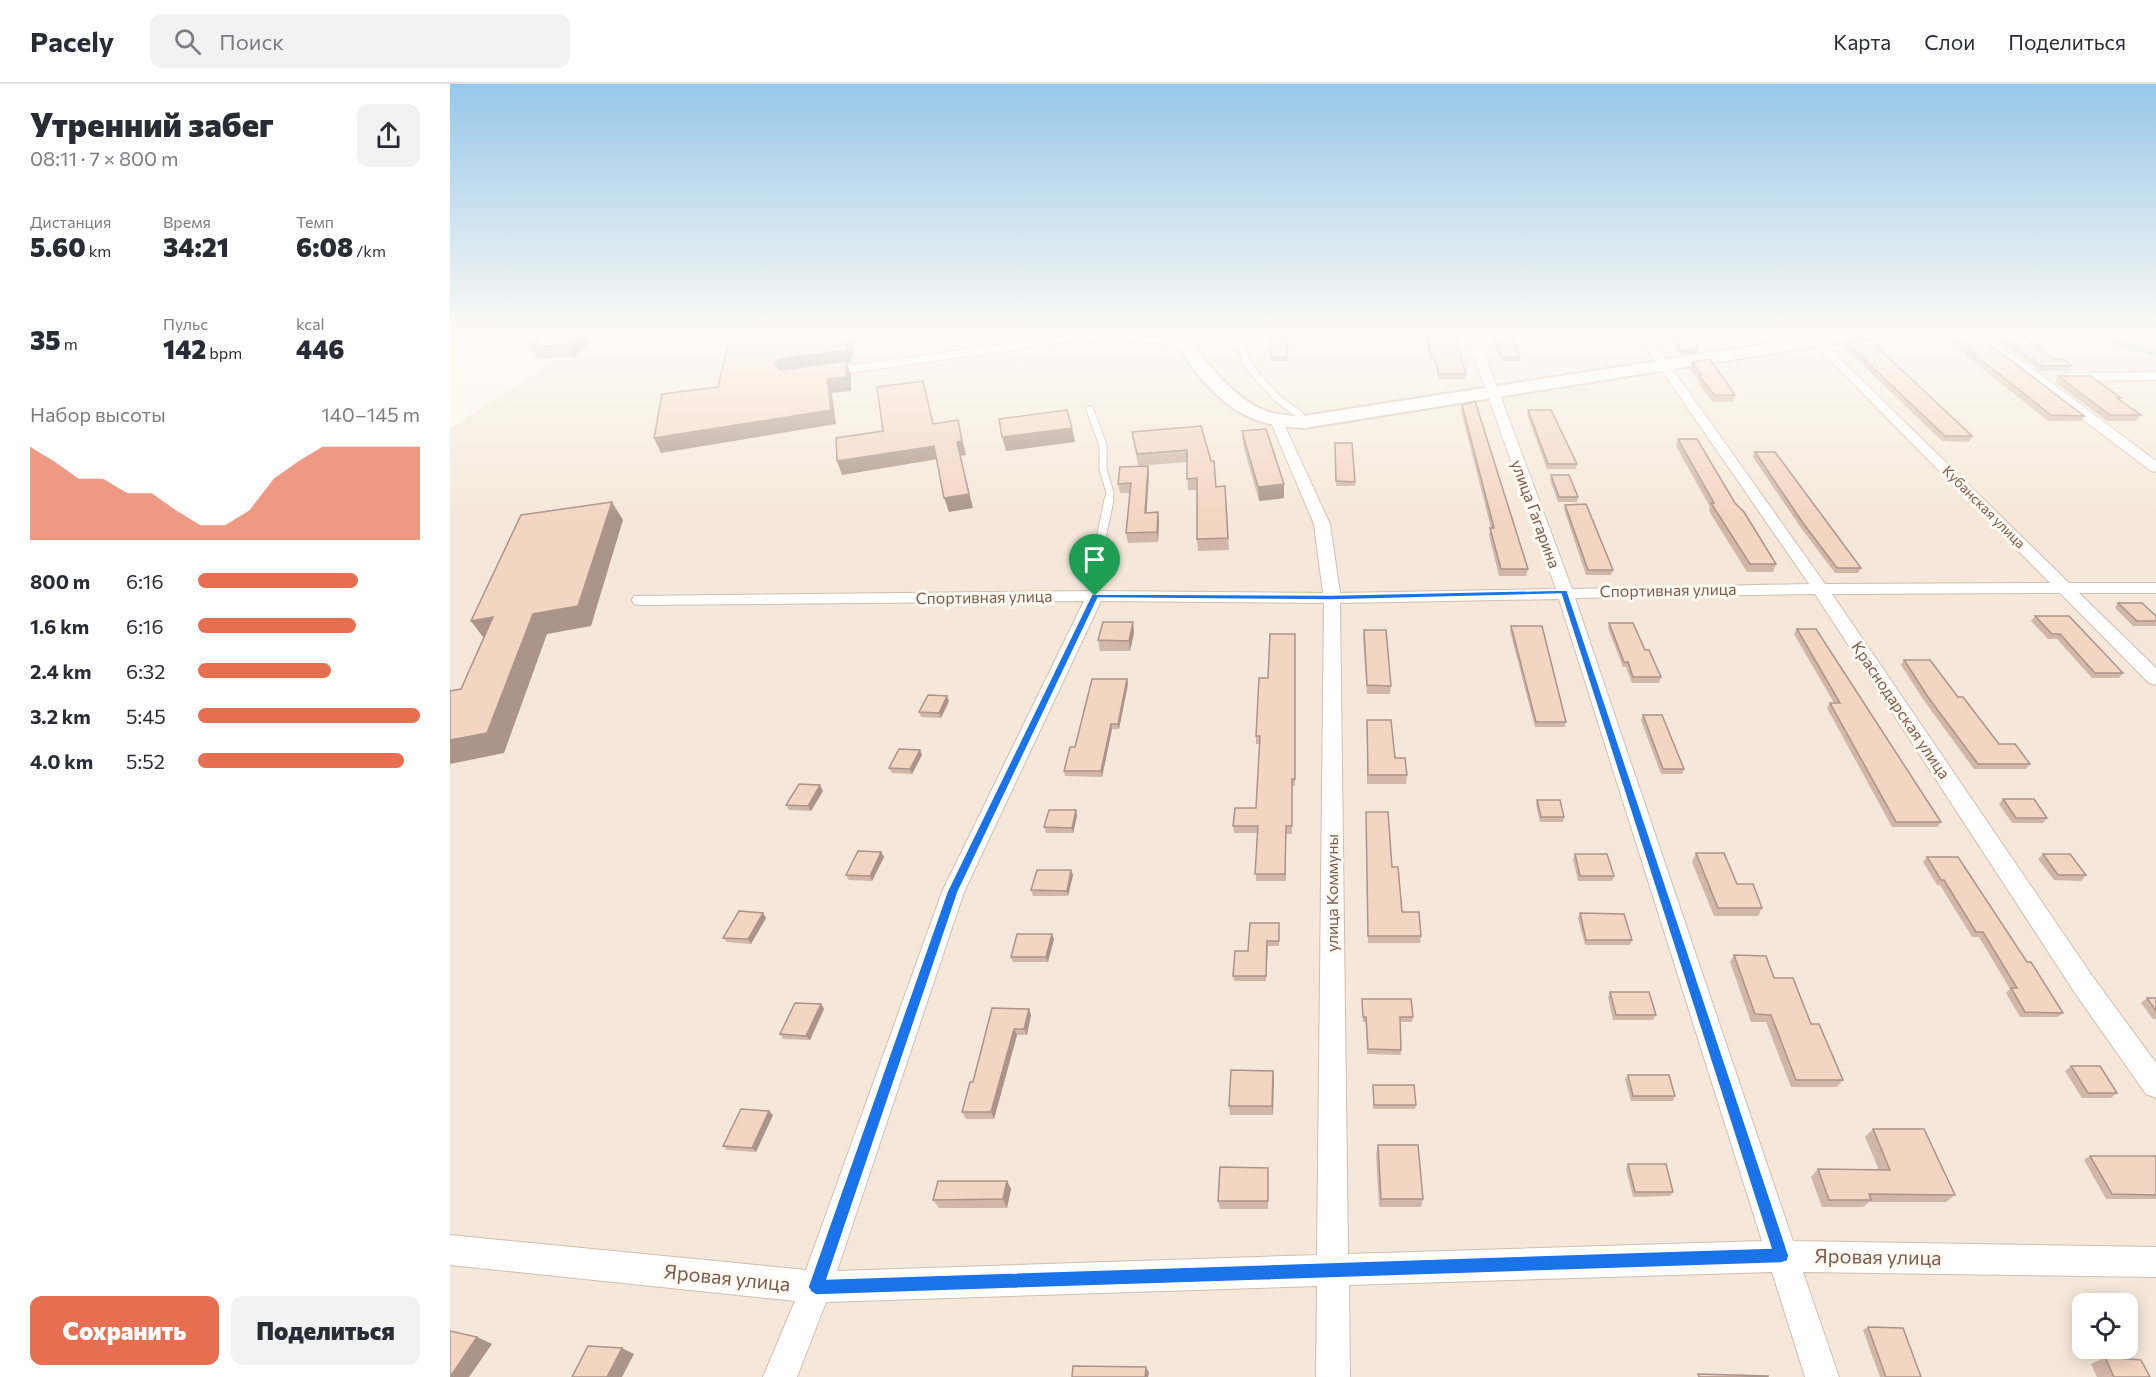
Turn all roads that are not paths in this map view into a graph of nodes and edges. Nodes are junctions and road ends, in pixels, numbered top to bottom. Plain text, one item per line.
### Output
1 (1231, 396) edge
2 (1276, 396) edge
3 (1476, 396) edge
4 (1493, 396) edge
5 (1684, 396) edge
6 (1872, 396) edge
7 (2062, 396) edge
8 (1090, 410) dead end
9 (1276, 420) junction
10 (1304, 422) junction
11 (2156, 468) edge
12 (2156, 588) edge
13 (1820, 589) junction
14 (2066, 589) junction
15 (1564, 592) junction
16 (1095, 596) junction
17 (1332, 598) junction
18 (640, 600) dead end
19 (2156, 679) edge
20 (2156, 1085) edge
21 (450, 1250) edge
22 (1781, 1256) junction
23 (2156, 1262) edge
24 (1333, 1271) junction
25 (816, 1287) junction
26 (780, 1377) edge
27 (1333, 1377) edge
28 (1821, 1377) edge

1 - 9 street
2 - 10 lane
3 - 10 street
4 - 15 street, улица Гагарина
5 - 13 street, Краснодарская улица
6 - 14 street, Кубанская улица
7 - 11 street
8 - 16 lane
9 - 10 street
9 - 17 street, улица Коммуны
12 - 14 street, Спортивная улица
13 - 14 street, Спортивная улица
13 - 15 street, Спортивная улица
13 - 20 street, Краснодарская улица
14 - 19 street, Кубанская улица
15 - 17 street, Спортивная улица
15 - 22 street, улица Гагарина
16 - 17 street, Спортивная улица
16 - 18 street, Спортивная улица
16 - 25 street
17 - 24 street, улица Коммуны
21 - 25 street, Яровая улица
22 - 23 street, Яровая улица
22 - 24 street, Яровая улица
22 - 28 street, улица Гагарина
24 - 25 street, Яровая улица
24 - 27 street, улица Коммуны
25 - 26 street

